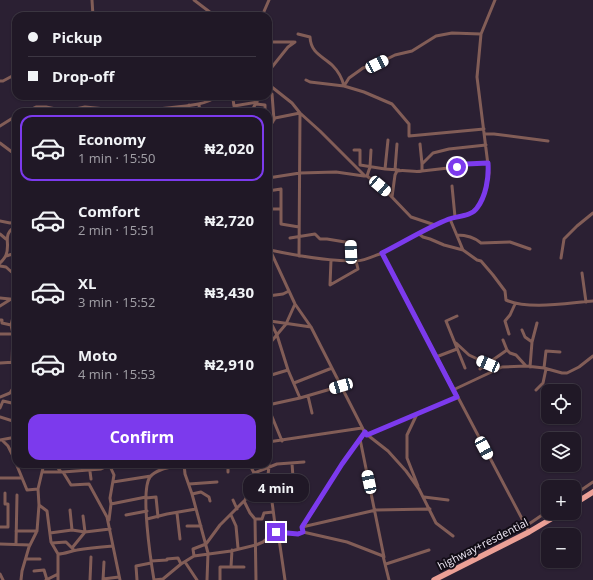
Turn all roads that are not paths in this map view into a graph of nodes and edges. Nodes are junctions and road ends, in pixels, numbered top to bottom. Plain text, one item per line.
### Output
1 (92, 0) edge
2 (194, 0) edge
3 (269, 0) edge
4 (495, 0) edge
5 (93, 12) edge
6 (209, 12) edge
7 (264, 12) edge
8 (298, 34) dead end
9 (481, 34) junction
10 (272, 42) edge
11 (272, 67) edge
12 (12, 76) edge
13 (306, 80) dead end
14 (0, 81) edge
15 (344, 86) junction
16 (272, 87) edge
17 (277, 91) junction
18 (272, 93) edge
19 (211, 100) edge
20 (233, 100) edge
21 (258, 100) edge
22 (271, 100) edge
23 (256, 103) junction
24 (199, 104) junction
25 (189, 105) joint
26 (34, 108) edge
27 (50, 108) edge
28 (81, 108) edge
29 (91, 108) edge
30 (162, 108) edge
31 (200, 108) edge
32 (253, 108) edge
33 (266, 108) edge
34 (273, 113) joint
35 (300, 113) junction
36 (12, 118) edge
37 (274, 120) joint
38 (0, 126) edge
39 (484, 129) junction
40 (485, 134) junction
41 (388, 140) dead end
42 (548, 142) dead end
43 (0, 143) edge
44 (397, 144) dead end
45 (420, 144) dead end
46 (486, 145) junction
47 (354, 150) dead end
48 (371, 150) dead end
49 (12, 152) edge
50 (488, 163) junction
51 (422, 164) junction
52 (370, 167) junction
53 (385, 169) junction
54 (397, 170) junction
55 (422, 171) junction
56 (300, 173) junction
57 (366, 176) junction
58 (272, 178) edge
59 (452, 186) dead end
60 (272, 190) edge
61 (392, 197) junction
62 (272, 209) edge
63 (280, 209) junction
64 (593, 213) edge
65 (455, 217) junction
66 (450, 219) junction
67 (0, 221) edge
68 (12, 223) edge
69 (435, 226) junction
70 (299, 227) junction
71 (12, 229) edge
72 (0, 234) edge
73 (419, 234) junction
74 (457, 235) junction
75 (299, 236) junction
76 (290, 238) dead end
77 (6, 239) junction
78 (530, 249) dead end
79 (463, 250) junction
80 (272, 252) edge
81 (382, 253) junction
82 (12, 254) edge
83 (6, 256) junction
84 (299, 256) junction
85 (272, 257) edge
86 (561, 258) dead end
87 (331, 260) junction
88 (351, 260) junction
89 (356, 261) junction
90 (0, 264) edge
91 (12, 272) edge
92 (582, 273) dead end
93 (290, 291) junction
94 (272, 295) edge
95 (0, 298) edge
96 (10, 299) joint
97 (593, 301) edge
98 (586, 302) junction
99 (295, 304) junction
100 (515, 304) junction
101 (0, 306) edge
102 (457, 316) dead end
103 (0, 320) edge
104 (272, 321) edge
105 (537, 323) dead end
106 (286, 324) junction
107 (12, 325) edge
108 (272, 326) edge
109 (311, 327) junction
110 (522, 330) dead end
111 (0, 334) edge
112 (12, 334) edge
113 (509, 334) dead end
114 (277, 335) junction
115 (503, 340) dead end
116 (272, 341) edge
117 (454, 342) junction
118 (532, 342) junction
119 (457, 349) junction
120 (507, 350) junction
121 (560, 352) dead end
122 (593, 356) edge
123 (436, 357) junction
124 (0, 363) edge
125 (12, 363) edge
126 (488, 364) junction
127 (528, 366) junction
128 (332, 368) junction
129 (465, 368) dead end
130 (545, 368) junction
131 (480, 369) dead end
132 (288, 370) junction
133 (272, 375) edge
134 (294, 383) junction
135 (341, 386) junction
136 (12, 389) edge
137 (453, 390) junction
138 (536, 390) dead end
139 (308, 396) junction
140 (0, 397) edge
141 (457, 397) junction
142 (300, 398) junction
143 (12, 403) edge
144 (272, 405) edge
145 (0, 408) edge
146 (312, 413) dead end
147 (417, 414) junction
148 (272, 416) edge
149 (0, 417) edge
150 (12, 421) edge
151 (362, 428) junction
152 (366, 434) junction
153 (12, 438) edge
154 (360, 439) junction
155 (1, 440) edge
156 (282, 441) junction
157 (272, 442) edge
158 (12, 454) edge
159 (304, 462) dead end
160 (292, 463) junction
161 (272, 466) edge
162 (18, 468) edge
163 (43, 468) edge
164 (58, 468) edge
165 (90, 468) edge
166 (103, 468) edge
167 (111, 468) edge
168 (170, 468) edge
169 (184, 468) edge
170 (228, 468) edge
171 (253, 468) edge
172 (266, 468) edge
173 (269, 468) edge
174 (90, 471) junction
175 (42, 472) junction
176 (62, 472) junction
177 (228, 472) dead end
178 (254, 473) junction
179 (151, 476) junction
180 (0, 478) edge
181 (22, 478) junction
182 (91, 479) dead end
183 (113, 482) junction
184 (217, 482) dead end
185 (593, 482) edge
186 (189, 484) junction
187 (38, 489) junction
188 (420, 489) junction
189 (581, 490) edge
190 (593, 492) edge
191 (5, 493) dead end
192 (192, 494) junction
193 (281, 494) dead end
194 (17, 495) dead end
195 (424, 497) junction
196 (146, 498) junction
197 (210, 500) dead end
198 (233, 500) dead end
199 (448, 500) dead end
200 (581, 500) edge
201 (244, 501) junction
202 (111, 504) junction
203 (39, 505) junction
204 (196, 509) junction
205 (237, 509) junction
206 (430, 509) junction
207 (70, 510) dead end
208 (374, 511) junction
209 (147, 512) junction
210 (273, 512) junction
211 (177, 513) junction
212 (126, 515) dead end
213 (231, 515) junction
214 (83, 516) dead end
215 (541, 516) edge
216 (158, 517) junction
217 (147, 519) junction
218 (256, 519) junction
219 (549, 520) edge
220 (109, 522) junction
221 (187, 526) dead end
222 (201, 526) junction
223 (526, 526) junction
224 (0, 527) edge
225 (302, 527) junction
226 (110, 529) junction
227 (72, 530) junction
228 (16, 531) junction
229 (37, 531) junction
230 (85, 532) junction
231 (277, 532) junction
232 (303, 532) junction
233 (529, 532) junction
234 (50, 533) junction
235 (453, 536) dead end
236 (180, 539) dead end
237 (52, 543) junction
238 (0, 544) edge
239 (16, 544) junction
240 (206, 544) junction
241 (256, 544) junction
242 (30, 545) junction
243 (113, 546) junction
244 (73, 549) junction
245 (239, 549) junction
246 (232, 550) junction
247 (429, 550) dead end
248 (58, 554) junction
249 (208, 554) junction
250 (194, 556) junction
251 (90, 557) dead end
252 (384, 557) junction
253 (26, 559) junction
254 (40, 559) dead end
255 (104, 562) dead end
256 (151, 562) junction
257 (185, 562) junction
258 (181, 564) junction
259 (386, 564) junction
260 (231, 567) junction
261 (244, 567) dead end
262 (34, 571) dead end
263 (0, 574) edge
264 (58, 574) junction
265 (103, 579) edge
266 (119, 579) edge
267 (3, 580) edge
268 (21, 580) edge
269 (46, 580) edge
270 (58, 580) edge
271 (90, 580) edge
272 (137, 580) edge
273 (154, 580) edge
274 (197, 580) edge
275 (207, 580) edge
276 (220, 580) edge
277 (256, 580) edge
278 (285, 580) edge
279 (389, 580) edge
280 (434, 580) edge

1 - 5 street
2 - 6 street
3 - 7 street
4 - 9 street
8 - 15 street
9 - 15 street
9 - 39 street
10 - 11 street
12 - 14 street
13 - 15 street
15 - 39 street
16 - 17 street
17 - 18 street
17 - 35 street
19 - 24 street
20 - 23 street
21 - 23 street
22 - 34 street
23 - 32 street
23 - 33 street
24 - 25 street
24 - 31 street
25 - 30 street
26 - 27 street
28 - 29 street
34 - 37 street
35 - 37 street
35 - 56 street
35 - 57 street
36 - 38 street
39 - 40 street
40 - 42 street
40 - 46 street
41 - 53 street
43 - 49 street
44 - 54 street
45 - 51 street
46 - 50 street
46 - 51 street
47 - 52 street
48 - 52 street
50 - 55 street
50 - 65 street
51 - 55 street
52 - 53 street
52 - 57 street
53 - 54 street
54 - 55 street
54 - 61 street
56 - 57 street
56 - 58 street
56 - 70 street
57 - 61 street
59 - 65 street
60 - 63 street
61 - 69 street
62 - 63 street
63 - 70 street
64 - 86 street
65 - 66 street
66 - 69 street
66 - 74 street
67 - 68 street
69 - 73 street
70 - 75 street
71 - 77 street
72 - 77 street
73 - 79 street
73 - 81 street
74 - 78 street
74 - 79 street
75 - 76 street
75 - 84 street
75 - 88 street
77 - 83 street
79 - 100 street
80 - 84 street
81 - 89 street
81 - 123 street
82 - 83 street
83 - 90 street
84 - 87 street
85 - 93 street
87 - 88 street
87 - 89 street
88 - 89 street
90 - 91 street
92 - 98 street
93 - 94 street
93 - 99 street
95 - 96 street
96 - 101 street
97 - 98 street
98 - 100 street
99 - 106 street
99 - 109 street
100 - 113 street
102 - 117 street
103 - 107 street
104 - 106 street
105 - 118 street
106 - 109 street
106 - 114 street
108 - 114 street
109 - 128 street
110 - 118 street
111 - 112 street
114 - 116 street
114 - 132 street
115 - 120 street
117 - 119 street
117 - 126 street
118 - 127 street
119 - 123 street
119 - 129 street
120 - 126 street
120 - 127 street
121 - 130 street
122 - 130 street
123 - 137 street
124 - 125 street
126 - 131 street
127 - 130 street
127 - 137 street
128 - 134 street
128 - 135 street
130 - 138 street
132 - 133 street
132 - 134 street
134 - 142 street
135 - 139 street
135 - 151 street
136 - 140 street
137 - 141 street
139 - 142 street
139 - 146 street
141 - 147 street
141 - 223 street
142 - 144 street
143 - 145 street
147 - 152 street
147 - 188 street
148 - 156 street
149 - 150 street
151 - 152 street
151 - 156 street
152 - 154 street
152 - 188 street
153 - 155 street
154 - 208 street
154 - 225 street
155 - 158 street
156 - 157 street
159 - 160 street
160 - 161 street
160 - 193 street
162 - 181 street
163 - 175 street
164 - 176 street
165 - 174 street
166 - 174 street
167 - 183 street
168 - 179 street
169 - 186 street
170 - 177 street
171 - 178 street
172 - 178 street
173 - 210 street
174 - 176 street
174 - 182 street
175 - 176 street
175 - 187 street
176 - 220 street
178 - 201 street
179 - 183 street
179 - 196 street
180 - 181 street
181 - 187 street
183 - 202 street
184 - 186 street
185 - 189 street
186 - 192 street
187 - 203 street
188 - 195 street
190 - 200 highway
191 - 224 street
192 - 197 street
192 - 204 street
194 - 228 street
195 - 199 street
195 - 206 street
196 - 202 street
196 - 209 street
196 - 216 street
198 - 205 street
201 - 205 street
201 - 218 street
202 - 220 street
203 - 229 street
203 - 234 street
204 - 211 street
204 - 222 street
205 - 213 street
206 - 208 street
206 - 235 street
207 - 227 street
208 - 225 street
208 - 252 street
209 - 212 street
209 - 217 street
210 - 218 street
210 - 231 street
211 - 216 street
211 - 236 street
213 - 240 street
213 - 245 street
214 - 230 street
215 - 223 street
216 - 217 street
217 - 256 street
218 - 241 street
219 - 233 highway, highway+resdential
220 - 226 street
221 - 222 street
222 - 240 street
223 - 233 street
225 - 232 street
226 - 230 street
226 - 243 street
227 - 230 street
227 - 234 street
228 - 229 street
228 - 239 street
229 - 242 street
230 - 244 street
231 - 232 street
231 - 241 street
231 - 278 street
232 - 252 street
233 - 280 highway, highway+resdential
234 - 237 street
237 - 244 street
237 - 248 street
238 - 239 street
239 - 242 street
240 - 249 street
240 - 250 street
241 - 245 street
241 - 277 street
242 - 253 street
243 - 244 street
243 - 266 street
244 - 248 street
245 - 246 street
246 - 249 street
246 - 260 street
247 - 259 street
248 - 264 street
249 - 250 street
249 - 275 street
250 - 257 street
251 - 271 street
252 - 259 street
253 - 254 street
253 - 268 street
255 - 265 street
256 - 258 street
256 - 272 street
256 - 273 street
257 - 258 street
257 - 274 street
258 - 273 street
259 - 279 street
260 - 261 street
260 - 276 street
262 - 269 street
263 - 267 street
264 - 269 street
264 - 270 street
265 - 266 street

